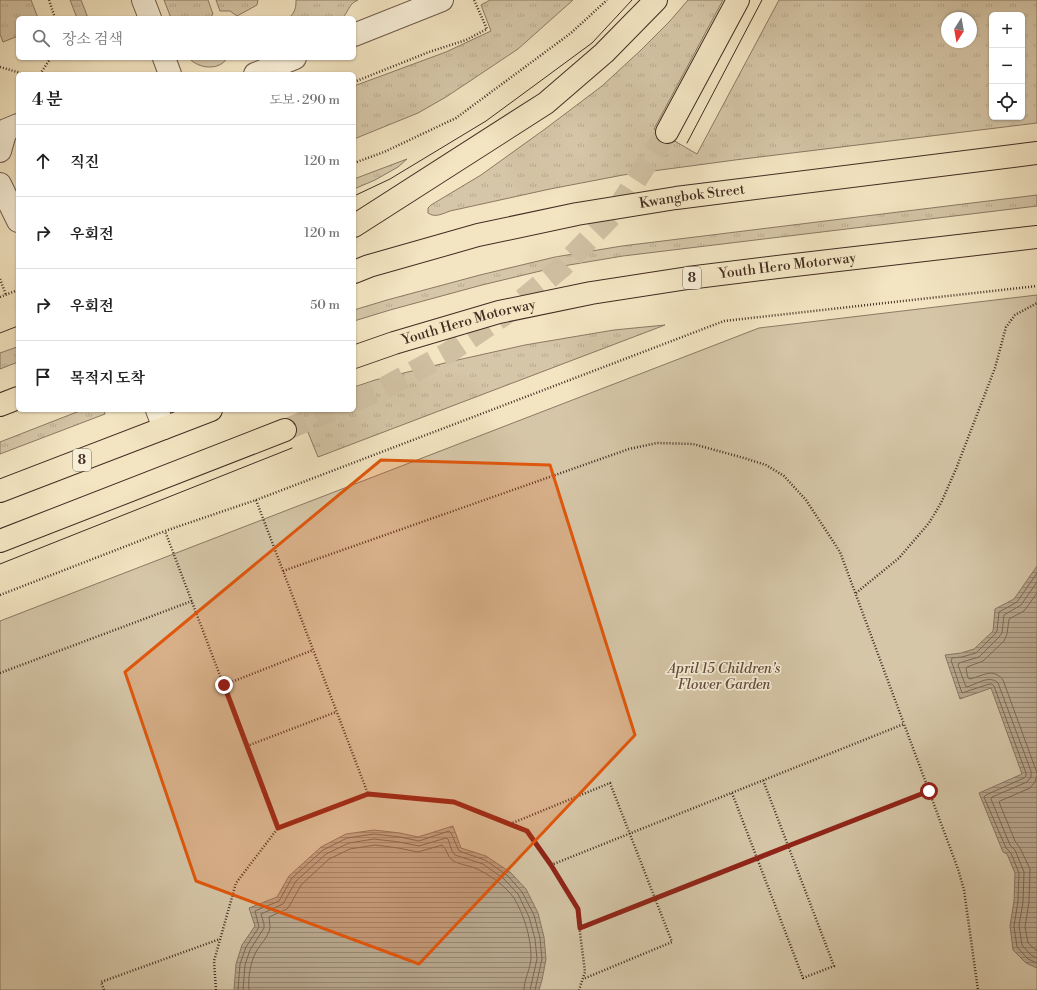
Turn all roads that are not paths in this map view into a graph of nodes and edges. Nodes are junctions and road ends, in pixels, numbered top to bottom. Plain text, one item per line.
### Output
1 (143, 0) edge
2 (442, 0) edge
3 (656, 0) edge
4 (738, 0) edge
5 (149, 16) edge
6 (356, 34) edge
7 (165, 60) edge
8 (290, 60) edge
9 (169, 72) edge
10 (260, 72) edge
11 (16, 126) edge
12 (667, 132) tunnel mouth
13 (0, 151) edge
14 (1037, 153) edge
15 (0, 184) edge
16 (16, 217) edge
17 (356, 225) edge
18 (1037, 237) edge
19 (356, 271) edge
20 (356, 356) edge
21 (16, 399) edge
22 (0, 405) edge
23 (200, 412) edge
24 (160, 419) edge
25 (284, 430) tunnel mouth
26 (0, 491) edge
27 (0, 541) edge

1 - 5 lane
2 - 6 lane
3 - 17 main road
4 - 12 main road
7 - 9 lane
8 - 10 lane
11 - 13 lane
14 - 19 main road, Kwangbok Street
15 - 16 lane
18 - 20 main road, Youth Hero Motorway / 8
21 - 22 main road
23 - 24 main road, 8
24 - 26 main road, 8
25 - 27 main road

